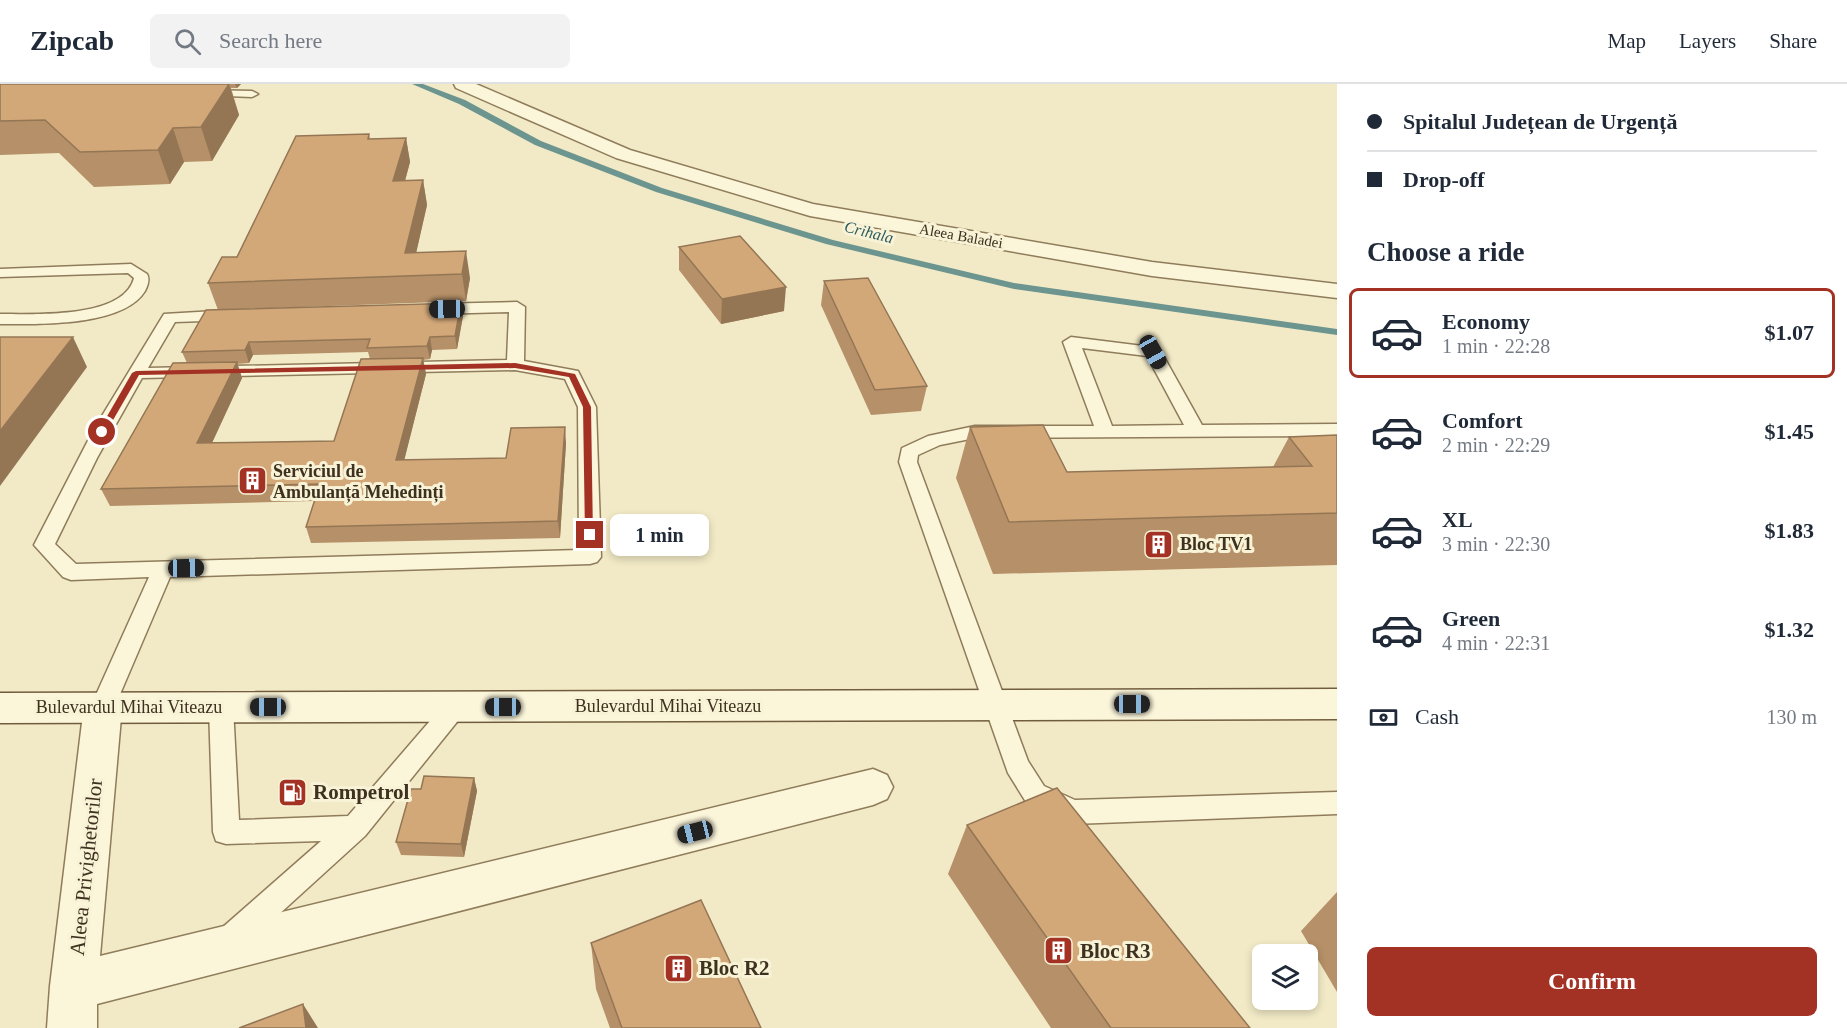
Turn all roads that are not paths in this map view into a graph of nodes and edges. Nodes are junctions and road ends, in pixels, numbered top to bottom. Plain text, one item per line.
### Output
1 (462, 84) edge
2 (195, 92) edge
3 (252, 94) dead end
4 (0, 273) edge
5 (1337, 291) edge
6 (421, 310) edge
7 (254, 314) edge
8 (0, 319) edge
9 (515, 365) junction
10 (136, 373) junction
11 (1330, 430) edge
12 (1105, 431) junction
13 (1196, 431) junction
14 (1337, 449) edge
15 (163, 569) junction
16 (1337, 704) edge
17 (996, 705) junction
18 (103, 706) junction
19 (221, 707) junction
20 (457, 707) junction
21 (0, 708) edge
22 (873, 787) dead end
23 (1337, 803) edge
24 (356, 828) junction
25 (217, 952) junction
26 (73, 1007) edge

1 - 5 street, Aleea Baladei
2 - 3 lane
4 - 8 lane
6 - 9 lane
7 - 10 lane
9 - 10 lane
9 - 15 lane
10 - 15 lane
11 - 13 lane
11 - 14 lane
12 - 13 lane
12 - 13 lane
12 - 17 lane
15 - 18 lane
16 - 17 street, Bulevardul Mihai Viteazu
17 - 20 street, Bulevardul Mihai Viteazu
17 - 23 lane
18 - 19 street, Bulevardul Mihai Viteazu
18 - 21 street, Bulevardul Mihai Viteazu
18 - 26 street, Aleea Privighetorilor
19 - 20 street, Bulevardul Mihai Viteazu
19 - 24 lane
20 - 24 lane
22 - 25 street
24 - 25 lane
25 - 26 street

